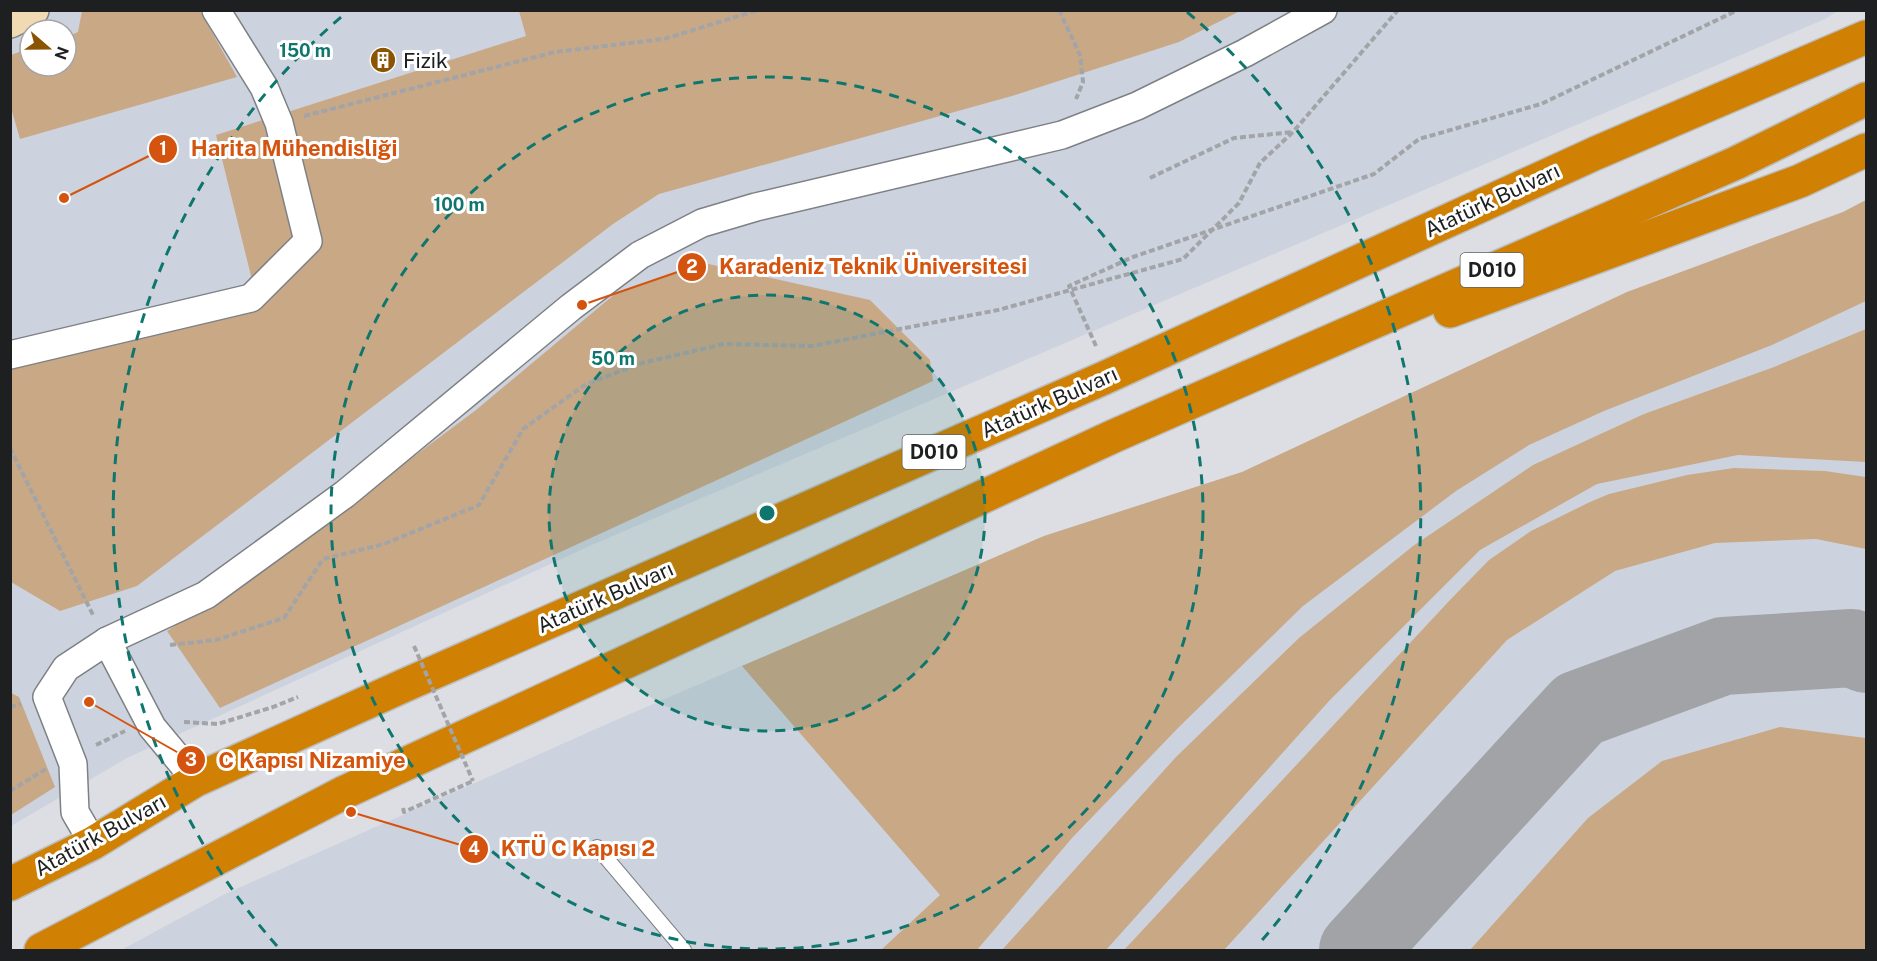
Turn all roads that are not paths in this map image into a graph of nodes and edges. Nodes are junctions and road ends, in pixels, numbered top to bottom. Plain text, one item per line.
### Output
1 (32, 10) edge
2 (216, 10) edge
3 (1323, 10) edge
4 (10, 21) edge
5 (1866, 37) edge
6 (1866, 99) edge
7 (1866, 150) edge
8 (10, 355) edge
9 (1114, 436) junction
10 (107, 641) junction
11 (196, 780) junction
12 (93, 843) junction
13 (597, 847) dead end
14 (10, 884) edge
15 (41, 951) edge
16 (684, 951) edge

1 - 4 street
2 - 8 street
3 - 10 street
5 - 11 highway, Atatürk Bulvarı / D010
6 - 9 highway, D010
7 - 9 highway
9 - 15 highway, D010
10 - 11 street
10 - 12 street
11 - 12 highway, Atatürk Bulvarı / D010
12 - 14 highway, Atatürk Bulvarı / D010
13 - 16 lane

